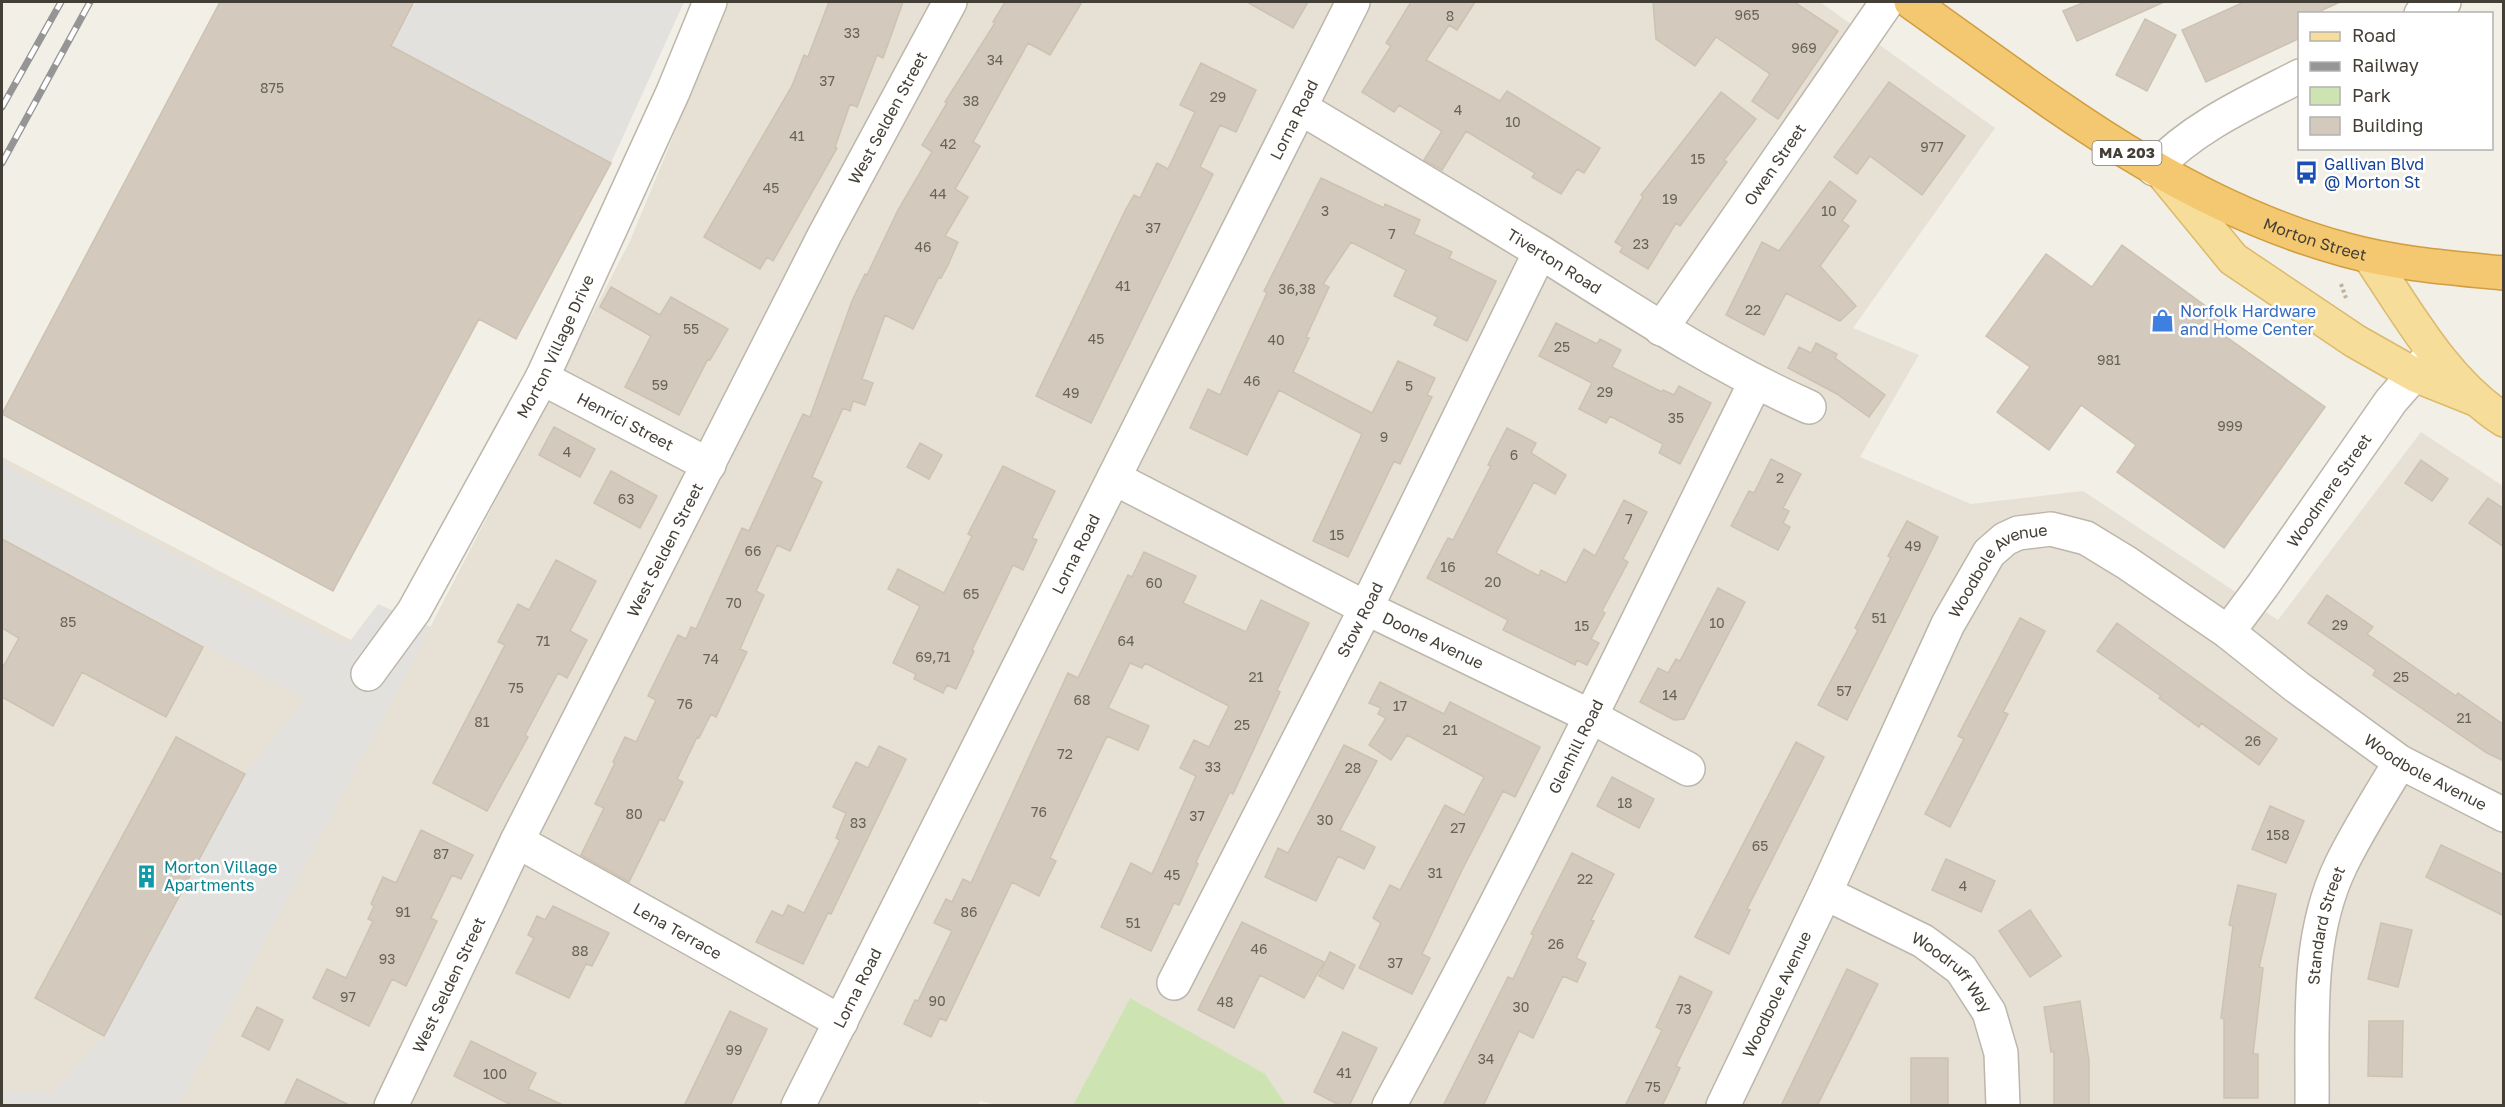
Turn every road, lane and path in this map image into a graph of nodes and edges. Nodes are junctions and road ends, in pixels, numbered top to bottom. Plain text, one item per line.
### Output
1 (710, 2) edge
2 (951, 2) edge
3 (1353, 2) edge
4 (1887, 2) edge
5 (1911, 2) edge
6 (2444, 2) edge
7 (2425, 12) edge
8 (2298, 77) edge
9 (1301, 108) junction
10 (2164, 165) junction
11 (1540, 252) junction
12 (2369, 256) junction
13 (2504, 273) edge
14 (1661, 329) junction
15 (2425, 363) junction
16 (542, 378) junction
17 (1755, 383) junction
18 (1809, 408) dead end
19 (2504, 420) edge
20 (709, 465) junction
21 (1114, 478) junction
22 (1366, 608) junction
23 (2228, 632) junction
24 (368, 674) dead end
25 (1590, 716) junction
26 (2400, 762) junction
27 (1688, 769) dead end
28 (2504, 815) edge
29 (516, 841) junction
30 (1825, 893) junction
31 (1174, 983) dead end
32 (841, 1022) junction
33 (391, 1106) edge
34 (798, 1106) edge
35 (1389, 1106) edge
36 (1723, 1106) edge
37 (2003, 1106) edge
38 (2312, 1106) edge

1 - 16 street, Morton Village Drive
2 - 20 street, West Selden Street
3 - 9 street, Lorna Road
4 - 14 street, Owen Street
5 - 10 highway, Morton Street / MA 203
6 - 7 street
8 - 10 street
9 - 11 street, Tiverton Road
9 - 21 street, Lorna Road
10 - 12 highway, Morton Street / MA 203
10 - 15 main road, Morton Street
11 - 14 street, Tiverton Road
11 - 22 street, Stow Road
12 - 13 highway, MA 203
12 - 15 main road, Morton Street
14 - 17 street, Tiverton Road
15 - 19 main road, Morton Street
15 - 23 street, Woodmere Street
16 - 20 street, Henrici Street
16 - 24 street, Morton Village Drive
17 - 18 street, Tiverton Road
17 - 25 street, Glenhill Road
20 - 29 street, West Selden Street
21 - 22 street, Doone Avenue
21 - 32 street, Lorna Road
22 - 25 street, Doone Avenue
22 - 31 street, Stow Road
23 - 26 street, Woodbole Avenue
23 - 30 street, Woodbole Avenue
25 - 27 street, Doone Avenue
25 - 35 street, Glenhill Road
26 - 28 street, Woodbole Avenue
26 - 38 street, Standard Street
29 - 32 street, Lena Terrace
29 - 33 street, West Selden Street
30 - 36 street, Woodbole Avenue
30 - 37 street, Woodruff Way
32 - 34 street, Lorna Road

